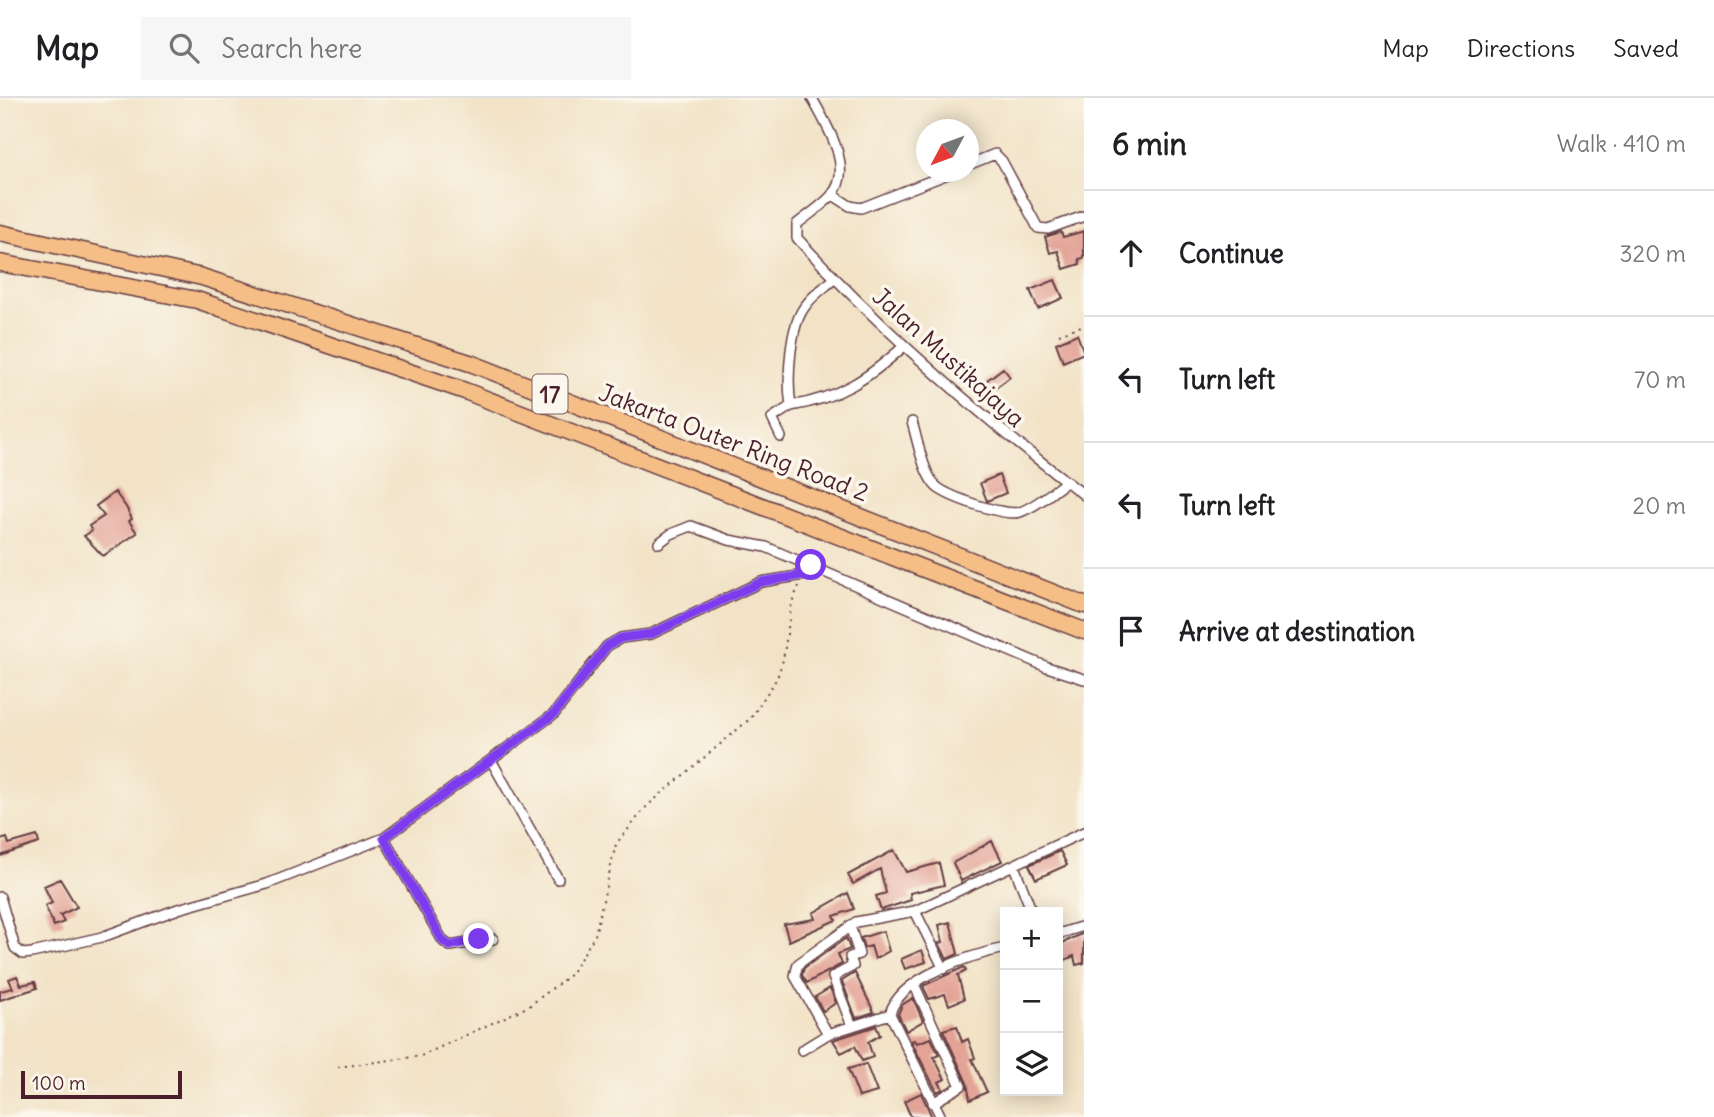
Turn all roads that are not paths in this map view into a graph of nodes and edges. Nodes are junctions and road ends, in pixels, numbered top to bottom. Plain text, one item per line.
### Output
1 (812, 98) edge
2 (979, 161) edge
3 (927, 182) edge
4 (833, 195) junction
5 (1084, 216) edge
6 (0, 233) edge
7 (0, 263) edge
8 (834, 279) junction
9 (904, 346) junction
10 (791, 406) junction
11 (912, 422) dead end
12 (781, 437) dead end
13 (1066, 482) junction
14 (1084, 495) edge
15 (659, 543) dead end
16 (811, 565) junction
17 (1084, 605) edge
18 (1084, 631) edge
19 (1084, 680) edge
20 (491, 760) junction
21 (1084, 832) edge
22 (384, 838) junction
23 (1014, 866) junction
24 (558, 879) dead end
25 (0, 897) edge
26 (1030, 907) edge
27 (915, 911) junction
28 (850, 926) junction
29 (1084, 926) edge
30 (1063, 932) edge
31 (493, 939) dead end
32 (1000, 949) edge
33 (944, 969) junction
34 (914, 984) junction
35 (890, 1014) junction
36 (852, 1026) junction
37 (828, 1034) junction
38 (802, 1050) dead end
39 (933, 1103) junction
40 (941, 1117) edge

1 - 4 street
2 - 5 street
3 - 4 street
4 - 8 street, Jalan Mustikajaya
6 - 17 highway, Jakarta Outer Ring Road 2 / 17
7 - 18 highway, Jakarta Outer Ring Road 2 / 17
8 - 9 street, Jalan Mustikajaya
8 - 10 street
9 - 10 street
9 - 13 street, Jalan Mustikajaya
10 - 12 street
11 - 13 street
13 - 14 street, Jalan Mustikajaya
15 - 16 street
16 - 19 street
16 - 20 street
20 - 22 street
20 - 24 street
21 - 23 street
22 - 25 street
22 - 31 street
23 - 26 street
23 - 27 street
27 - 28 street
27 - 33 street
28 - 36 street
28 - 37 street
29 - 30 street
32 - 33 street
33 - 34 street
34 - 35 street
34 - 39 street
35 - 36 street
35 - 39 street
36 - 37 street
37 - 38 street
39 - 40 street

